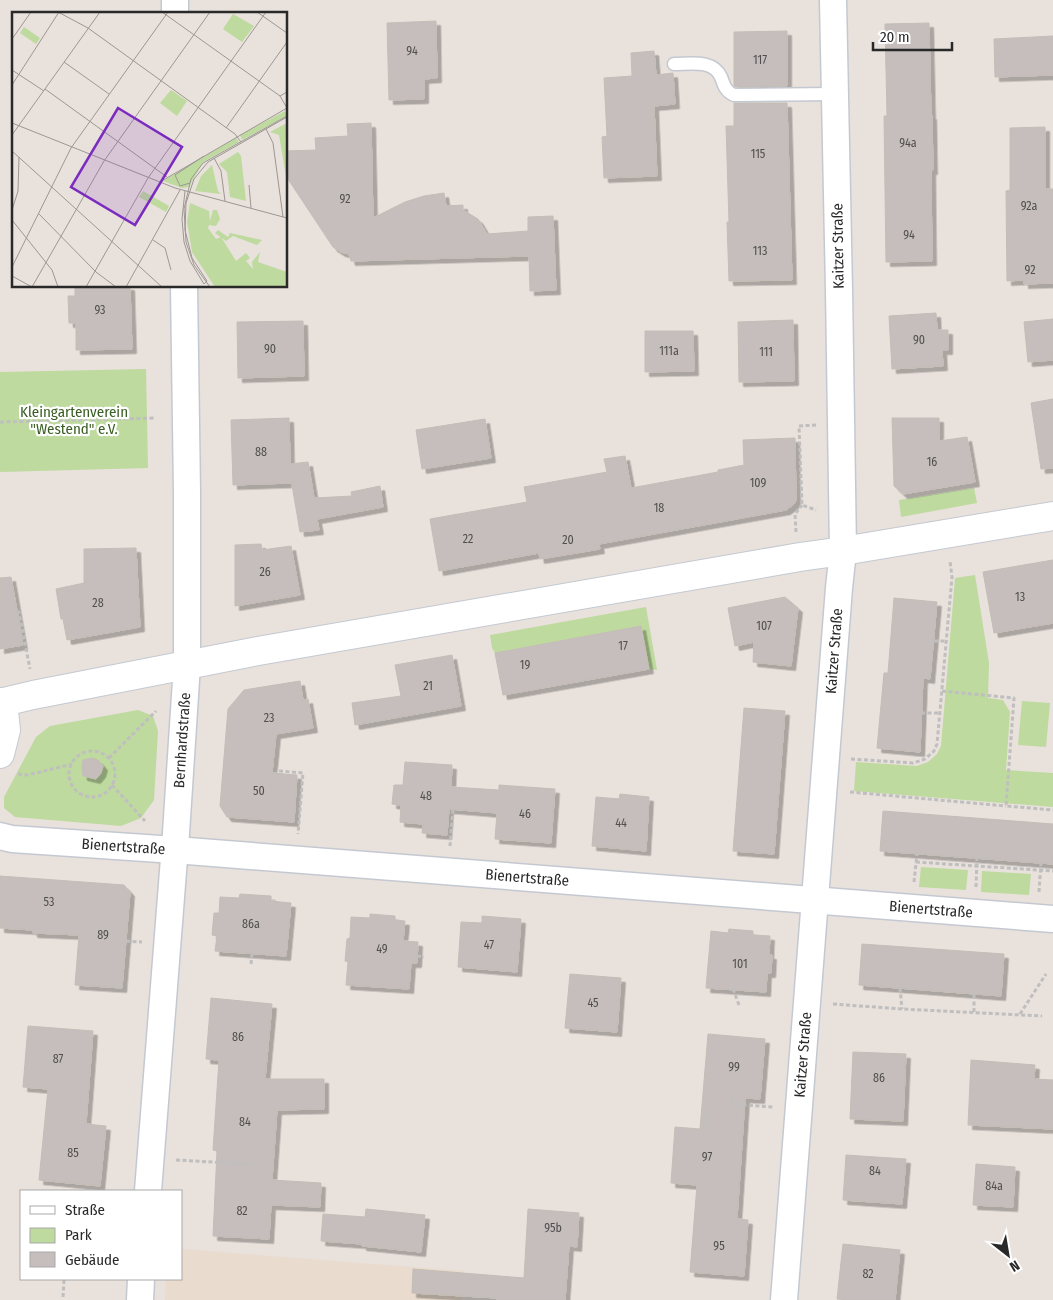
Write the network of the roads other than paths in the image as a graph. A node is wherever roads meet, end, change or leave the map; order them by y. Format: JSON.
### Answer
{"nodes":[{"id":1,"x":832,"y":0,"type":"edge"},
{"id":2,"x":674,"y":64,"type":"dead end"},
{"id":3,"x":835,"y":94,"type":"junction"},
{"id":4,"x":184,"y":288,"type":"edge"},
{"id":5,"x":1053,"y":516,"type":"edge"},
{"id":6,"x":843,"y":551,"type":"junction"},
{"id":7,"x":187,"y":665,"type":"junction"},
{"id":8,"x":2,"y":703,"type":"edge"},
{"id":9,"x":5,"y":763,"type":"edge"},
{"id":10,"x":0,"y":836,"type":"edge"},
{"id":11,"x":175,"y":850,"type":"junction"},
{"id":12,"x":815,"y":900,"type":"junction"},
{"id":13,"x":1053,"y":919,"type":"edge"},
{"id":14,"x":148,"y":1190,"type":"edge"},
{"id":15,"x":141,"y":1280,"type":"edge"},
{"id":16,"x":140,"y":1300,"type":"edge"},
{"id":17,"x":784,"y":1300,"type":"edge"}],
"edges":[{"from":1,"to":3,"type":"street","name":"Kaitzer Straße"},
{"from":2,"to":3,"type":"lane"},
{"from":3,"to":6,"type":"street","name":"Kaitzer Straße"},
{"from":4,"to":7,"type":"street","name":"Bernhardstraße"},
{"from":5,"to":6,"type":"street"},
{"from":6,"to":7,"type":"street"},
{"from":6,"to":12,"type":"street","name":"Kaitzer Straße"},
{"from":7,"to":8,"type":"street"},
{"from":7,"to":11,"type":"street","name":"Bernhardstraße"},
{"from":8,"to":9,"type":"street"},
{"from":10,"to":11,"type":"street","name":"Bienertstraße"},
{"from":11,"to":12,"type":"street","name":"Bienertstraße"},
{"from":11,"to":14,"type":"street","name":"Bernhardstraße"},
{"from":12,"to":13,"type":"street","name":"Bienertstraße"},
{"from":12,"to":17,"type":"street","name":"Kaitzer Straße"},
{"from":15,"to":16,"type":"street"}]}
